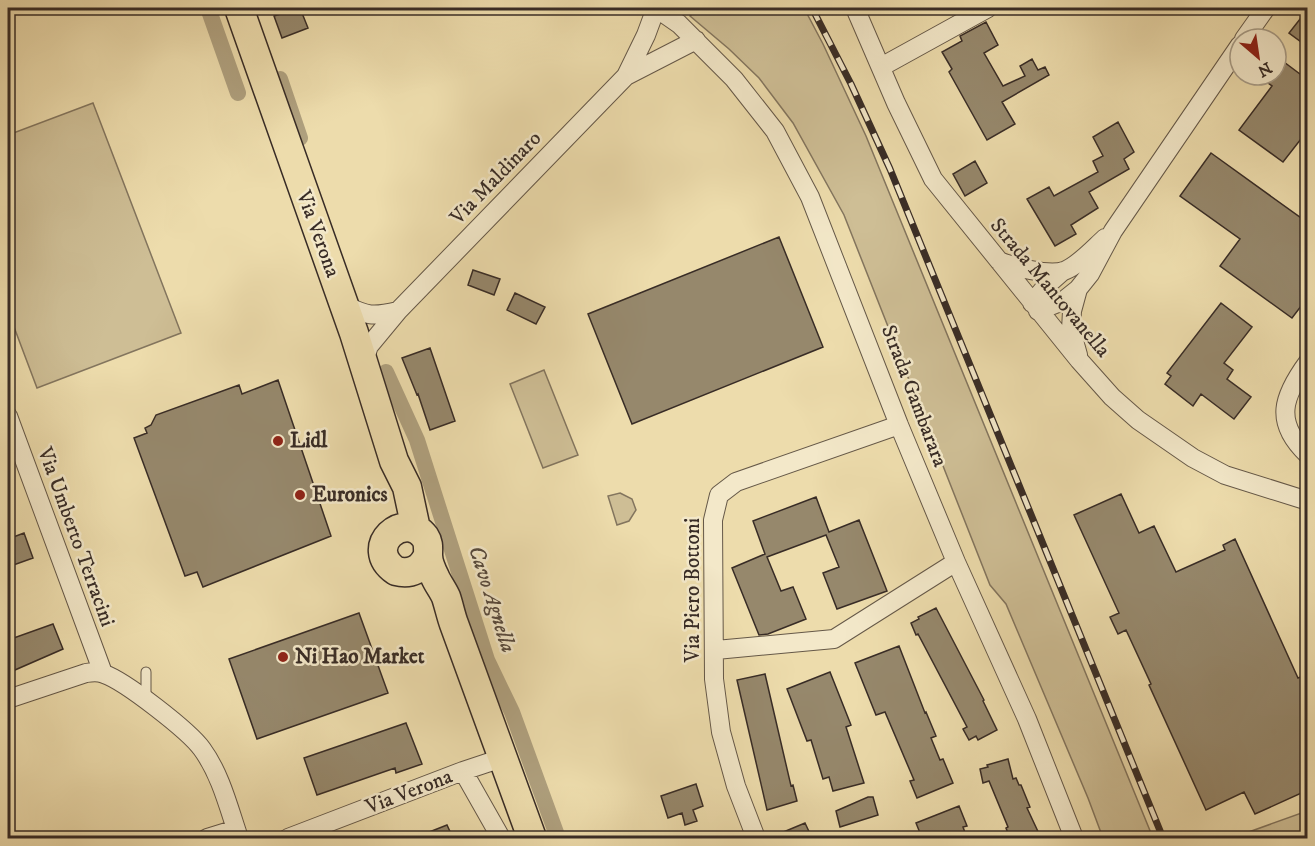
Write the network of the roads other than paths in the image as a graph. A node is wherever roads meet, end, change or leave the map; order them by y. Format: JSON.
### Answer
{"nodes":[{"id":1,"x":239,"y":8,"type":"edge"},
{"id":2,"x":656,"y":8,"type":"edge"},
{"id":3,"x":855,"y":8,"type":"edge"},
{"id":4,"x":988,"y":8,"type":"edge"},
{"id":5,"x":1266,"y":8,"type":"edge"},
{"id":6,"x":1253,"y":27,"type":"edge"},
{"id":7,"x":696,"y":40,"type":"junction"},
{"id":8,"x":1228,"y":63,"type":"edge"},
{"id":9,"x":881,"y":67,"type":"junction"},
{"id":10,"x":626,"y":76,"type":"junction"},
{"id":11,"x":1113,"y":231,"type":"junction"},
{"id":12,"x":996,"y":260,"type":"junction"},
{"id":13,"x":1063,"y":271,"type":"junction"},
{"id":14,"x":1078,"y":289,"type":"junction"},
{"id":15,"x":344,"y":305,"type":"junction"},
{"id":16,"x":1035,"y":307,"type":"junction"},
{"id":17,"x":398,"y":311,"type":"junction"},
{"id":18,"x":1079,"y":360,"type":"junction"},
{"id":19,"x":1308,"y":362,"type":"edge"},
{"id":20,"x":363,"y":363,"type":"junction"},
{"id":21,"x":8,"y":416,"type":"edge"},
{"id":22,"x":899,"y":425,"type":"junction"},
{"id":23,"x":1308,"y":455,"type":"edge"},
{"id":24,"x":1308,"y":501,"type":"edge"},
{"id":25,"x":405,"y":530,"type":"junction"},
{"id":26,"x":428,"y":555,"type":"junction"},
{"id":27,"x":956,"y":562,"type":"junction"},
{"id":28,"x":404,"y":573,"type":"junction"},
{"id":29,"x":454,"y":624,"type":"junction"},
{"id":30,"x":716,"y":650,"type":"junction"},
{"id":31,"x":146,"y":672,"type":"dead end"},
{"id":32,"x":103,"y":673,"type":"junction"},
{"id":33,"x":8,"y":699,"type":"edge"},
{"id":34,"x":147,"y":701,"type":"junction"},
{"id":35,"x":502,"y":758,"type":"junction"},
{"id":36,"x":463,"y":771,"type":"junction"},
{"id":37,"x":237,"y":834,"type":"edge"},
{"id":38,"x":207,"y":838,"type":"edge"},
{"id":39,"x":288,"y":838,"type":"edge"},
{"id":40,"x":501,"y":838,"type":"edge"},
{"id":41,"x":532,"y":838,"type":"edge"},
{"id":42,"x":756,"y":838,"type":"edge"},
{"id":43,"x":1074,"y":838,"type":"edge"}],
"edges":[{"from":1,"to":15,"type":"main road","name":"Via Verona"},
{"from":2,"to":7,"type":"street","name":"Strada Gambarara"},
{"from":2,"to":10,"type":"street","name":"Via Maldinaro"},
{"from":3,"to":9,"type":"street","name":"Strada Mantovanella"},
{"from":4,"to":9,"type":"street"},
{"from":5,"to":6,"type":"street"},
{"from":7,"to":10,"type":"street","name":"Via Maldinaro"},
{"from":7,"to":22,"type":"street","name":"Strada Gambarara"},
{"from":8,"to":11,"type":"street"},
{"from":9,"to":12,"type":"street","name":"Strada Mantovanella"},
{"from":10,"to":17,"type":"street","name":"Via Maldinaro"},
{"from":11,"to":13,"type":"street"},
{"from":11,"to":14,"type":"street"},
{"from":12,"to":13,"type":"street"},
{"from":12,"to":16,"type":"street","name":"Strada Mantovanella"},
{"from":13,"to":16,"type":"street"},
{"from":14,"to":16,"type":"street"},
{"from":14,"to":18,"type":"street"},
{"from":15,"to":17,"type":"street"},
{"from":15,"to":20,"type":"main road","name":"Via Verona"},
{"from":16,"to":18,"type":"street","name":"Strada Mantovanella"},
{"from":17,"to":20,"type":"street","name":"Via Maldinaro"},
{"from":18,"to":24,"type":"street","name":"Strada Mantovanella"},
{"from":19,"to":23,"type":"street"},
{"from":20,"to":25,"type":"main road","name":"Via Verona"},
{"from":21,"to":32,"type":"street","name":"Via Umberto Terracini"},
{"from":22,"to":27,"type":"street","name":"Strada Gambarara"},
{"from":22,"to":30,"type":"street","name":"Via Piero Bottoni"},
{"from":25,"to":26,"type":"main road","name":"Via Verona"},
{"from":25,"to":28,"type":"main road","name":"Via Verona"},
{"from":26,"to":28,"type":"main road"},
{"from":26,"to":29,"type":"main road","name":"Via Verona"},
{"from":27,"to":30,"type":"street"},
{"from":27,"to":43,"type":"street","name":"Strada Gambarara"},
{"from":28,"to":29,"type":"main road","name":"Via Verona"},
{"from":29,"to":35,"type":"main road","name":"Via Verona"},
{"from":30,"to":42,"type":"street","name":"Via Piero Bottoni"},
{"from":31,"to":34,"type":"lane"},
{"from":32,"to":33,"type":"street"},
{"from":32,"to":34,"type":"street"},
{"from":34,"to":37,"type":"street"},
{"from":35,"to":36,"type":"street","name":"Via Verona"},
{"from":35,"to":41,"type":"main road","name":"Via Verona"},
{"from":36,"to":39,"type":"street","name":"Via Verona"},
{"from":36,"to":40,"type":"street","name":"Via Verona"},
{"from":37,"to":38,"type":"street"}]}
